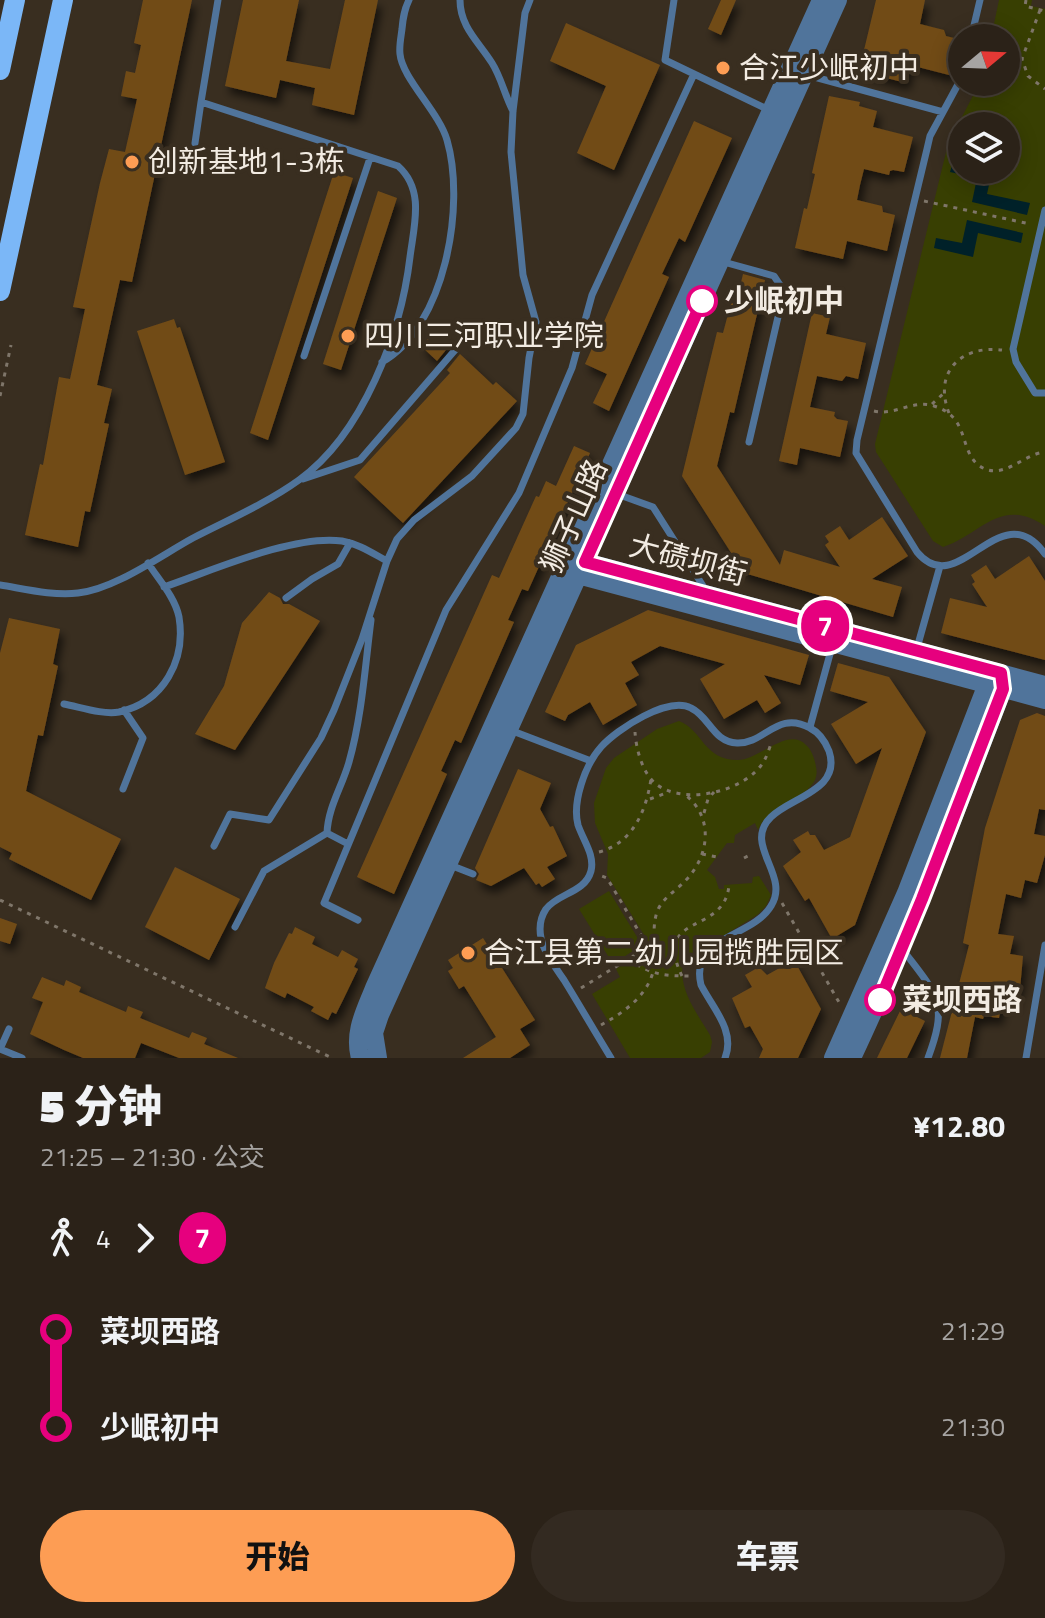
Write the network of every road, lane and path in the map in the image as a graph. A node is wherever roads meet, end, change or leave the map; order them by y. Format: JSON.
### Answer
{"nodes":[{"id":1,"x":15,"y":0,"type":"edge"},
{"id":2,"x":63,"y":0,"type":"edge"},
{"id":3,"x":218,"y":0,"type":"edge"},
{"id":4,"x":409,"y":0,"type":"edge"},
{"id":5,"x":460,"y":0,"type":"edge"},
{"id":6,"x":530,"y":0,"type":"edge"},
{"id":7,"x":674,"y":0,"type":"edge"},
{"id":8,"x":821,"y":0,"type":"edge"},
{"id":9,"x":838,"y":0,"type":"edge"},
{"id":10,"x":980,"y":0,"type":"edge"},
{"id":11,"x":1026,"y":0,"type":"edge"},
{"id":12,"x":1042,"y":11,"type":"edge"},
{"id":13,"x":974,"y":24,"type":"edge"},
{"id":14,"x":1022,"y":59,"type":"joint"},
{"id":15,"x":0,"y":70,"type":"edge"},
{"id":16,"x":694,"y":74,"type":"junction"},
{"id":17,"x":804,"y":74,"type":"junction"},
{"id":18,"x":1045,"y":89,"type":"edge"},
{"id":19,"x":952,"y":96,"type":"edge"},
{"id":20,"x":201,"y":102,"type":"junction"},
{"id":21,"x":513,"y":111,"type":"junction"},
{"id":22,"x":943,"y":112,"type":"junction"},
{"id":23,"x":778,"y":114,"type":"junction"},
{"id":24,"x":195,"y":143,"type":"dead end"},
{"id":25,"x":370,"y":158,"type":"junction"},
{"id":26,"x":915,"y":199,"type":"junction"},
{"id":27,"x":1045,"y":210,"type":"edge"},
{"id":28,"x":1041,"y":226,"type":"junction"},
{"id":29,"x":712,"y":259,"type":"junction"},
{"id":30,"x":0,"y":291,"type":"edge"},
{"id":31,"x":11,"y":345,"type":"dead end"},
{"id":32,"x":456,"y":349,"type":"dead end"},
{"id":33,"x":1013,"y":352,"type":"junction"},
{"id":34,"x":304,"y":356,"type":"dead end"},
{"id":35,"x":382,"y":362,"type":"junction"},
{"id":36,"x":2,"y":376,"type":"edge"},
{"id":37,"x":944,"y":393,"type":"junction"},
{"id":38,"x":1045,"y":393,"type":"edge"},
{"id":39,"x":0,"y":396,"type":"edge"},
{"id":40,"x":931,"y":405,"type":"junction"},
{"id":41,"x":864,"y":410,"type":"junction"},
{"id":42,"x":950,"y":416,"type":"junction"},
{"id":43,"x":749,"y":442,"type":"dead end"},
{"id":44,"x":1045,"y":452,"type":"edge"},
{"id":45,"x":301,"y":479,"type":"junction"},
{"id":46,"x":615,"y":493,"type":"junction"},
{"id":47,"x":350,"y":543,"type":"junction"},
{"id":48,"x":1045,"y":554,"type":"edge"},
{"id":49,"x":387,"y":561,"type":"junction"},
{"id":50,"x":148,"y":563,"type":"junction"},
{"id":51,"x":940,"y":566,"type":"junction"},
{"id":52,"x":577,"y":567,"type":"junction"},
{"id":53,"x":0,"y":585,"type":"edge"},
{"id":54,"x":164,"y":587,"type":"junction"},
{"id":55,"x":709,"y":595,"type":"junction"},
{"id":56,"x":286,"y":598,"type":"dead end"},
{"id":57,"x":374,"y":602,"type":"junction"},
{"id":58,"x":834,"y":636,"type":"junction"},
{"id":59,"x":916,"y":650,"type":"junction"},
{"id":60,"x":997,"y":682,"type":"junction"},
{"id":61,"x":1045,"y":685,"type":"edge"},
{"id":62,"x":1045,"y":700,"type":"edge"},
{"id":63,"x":64,"y":704,"type":"dead end"},
{"id":64,"x":124,"y":710,"type":"junction"},
{"id":65,"x":634,"y":723,"type":"junction"},
{"id":66,"x":777,"y":725,"type":"junction"},
{"id":67,"x":501,"y":727,"type":"junction"},
{"id":68,"x":810,"y":727,"type":"junction"},
{"id":69,"x":591,"y":761,"type":"junction"},
{"id":70,"x":651,"y":779,"type":"junction"},
{"id":71,"x":123,"y":789,"type":"dead end"},
{"id":72,"x":718,"y":790,"type":"junction"},
{"id":73,"x":672,"y":791,"type":"junction"},
{"id":74,"x":684,"y":794,"type":"junction"},
{"id":75,"x":647,"y":800,"type":"junction"},
{"id":76,"x":703,"y":817,"type":"junction"},
{"id":77,"x":327,"y":833,"type":"junction"},
{"id":78,"x":348,"y":844,"type":"junction"},
{"id":79,"x":214,"y":846,"type":"dead end"},
{"id":80,"x":590,"y":854,"type":"junction"},
{"id":81,"x":702,"y":854,"type":"junction"},
{"id":82,"x":717,"y":857,"type":"dead end"},
{"id":83,"x":448,"y":864,"type":"junction"},
{"id":84,"x":591,"y":871,"type":"junction"},
{"id":85,"x":473,"y":874,"type":"dead end"},
{"id":86,"x":729,"y":885,"type":"dead end"},
{"id":87,"x":776,"y":892,"type":"junction"},
{"id":88,"x":0,"y":900,"type":"edge"},
{"id":89,"x":358,"y":920,"type":"dead end"},
{"id":90,"x":235,"y":927,"type":"dead end"},
{"id":91,"x":1045,"y":945,"type":"edge"},
{"id":92,"x":902,"y":949,"type":"junction"},
{"id":93,"x":629,"y":958,"type":"junction"},
{"id":94,"x":653,"y":973,"type":"junction"},
{"id":95,"x":682,"y":976,"type":"junction"},
{"id":96,"x":699,"y":976,"type":"junction"},
{"id":97,"x":572,"y":993,"type":"junction"},
{"id":98,"x":850,"y":1021,"type":"junction"},
{"id":99,"x":9,"y":1029,"type":"dead end"},
{"id":100,"x":593,"y":1029,"type":"junction"},
{"id":101,"x":0,"y":1049,"type":"edge"},
{"id":102,"x":330,"y":1057,"type":"edge"},
{"id":103,"x":22,"y":1058,"type":"edge"},
{"id":104,"x":360,"y":1058,"type":"edge"},
{"id":105,"x":378,"y":1058,"type":"edge"},
{"id":106,"x":611,"y":1058,"type":"edge"},
{"id":107,"x":725,"y":1058,"type":"edge"},
{"id":108,"x":833,"y":1058,"type":"edge"},
{"id":109,"x":852,"y":1058,"type":"edge"},
{"id":110,"x":928,"y":1058,"type":"edge"},
{"id":111,"x":1026,"y":1058,"type":"edge"}],
"edges":[{"from":1,"to":15,"type":"main road"},
{"from":2,"to":30,"type":"main road"},
{"from":3,"to":20,"type":"lane"},
{"from":4,"to":35,"type":"lane"},
{"from":5,"to":21,"type":"lane"},
{"from":6,"to":21,"type":"lane"},
{"from":7,"to":16,"type":"lane"},
{"from":8,"to":23,"type":"street","name":"狮子山路"},
{"from":9,"to":17,"type":"street","name":"狮子山路"},
{"from":10,"to":13,"type":"lane"},
{"from":11,"to":12,"type":"path"},
{"from":12,"to":14,"type":"path"},
{"from":14,"to":18,"type":"path"},
{"from":16,"to":23,"type":"lane"},
{"from":16,"to":78,"type":"lane"},
{"from":17,"to":22,"type":"lane"},
{"from":17,"to":23,"type":"street","name":"狮子山路"},
{"from":19,"to":22,"type":"lane"},
{"from":20,"to":24,"type":"lane"},
{"from":20,"to":25,"type":"lane"},
{"from":21,"to":49,"type":"lane"},
{"from":22,"to":26,"type":"lane"},
{"from":23,"to":29,"type":"street","name":"狮子山路"},
{"from":25,"to":34,"type":"lane"},
{"from":25,"to":35,"type":"lane"},
{"from":26,"to":28,"type":"path"},
{"from":26,"to":41,"type":"lane"},
{"from":27,"to":28,"type":"lane"},
{"from":28,"to":33,"type":"lane"},
{"from":29,"to":43,"type":"lane"},
{"from":29,"to":46,"type":"street","name":"狮子山路"},
{"from":29,"to":52,"type":"street","name":"狮子山路"},
{"from":31,"to":36,"type":"path"},
{"from":32,"to":45,"type":"lane"},
{"from":33,"to":37,"type":"path"},
{"from":33,"to":38,"type":"lane"},
{"from":35,"to":45,"type":"lane"},
{"from":36,"to":39,"type":"path"},
{"from":37,"to":40,"type":"path"},
{"from":37,"to":42,"type":"path"},
{"from":40,"to":41,"type":"path"},
{"from":40,"to":42,"type":"path"},
{"from":41,"to":51,"type":"lane"},
{"from":42,"to":44,"type":"path"},
{"from":45,"to":50,"type":"lane"},
{"from":46,"to":52,"type":"street","name":"狮子山路"},
{"from":46,"to":55,"type":"lane"},
{"from":47,"to":49,"type":"lane"},
{"from":47,"to":54,"type":"lane"},
{"from":47,"to":56,"type":"lane"},
{"from":48,"to":51,"type":"lane"},
{"from":49,"to":57,"type":"lane"},
{"from":50,"to":53,"type":"lane"},
{"from":50,"to":54,"type":"lane"},
{"from":51,"to":59,"type":"lane"},
{"from":52,"to":55,"type":"street","name":"大碛坝街"},
{"from":52,"to":58,"type":"street","name":"大碛坝街"},
{"from":52,"to":67,"type":"street","name":"狮子山路"},
{"from":54,"to":64,"type":"lane"},
{"from":55,"to":58,"type":"street","name":"大碛坝街"},
{"from":57,"to":77,"type":"lane"},
{"from":57,"to":79,"type":"lane"},
{"from":58,"to":59,"type":"street","name":"大碛坝街"},
{"from":58,"to":60,"type":"street","name":"大碛坝街"},
{"from":58,"to":68,"type":"lane"},
{"from":59,"to":60,"type":"street","name":"大碛坝街"},
{"from":60,"to":61,"type":"street","name":"大碛坝街"},
{"from":60,"to":62,"type":"street","name":"大碛坝街"},
{"from":60,"to":92,"type":"street"},
{"from":60,"to":98,"type":"street"},
{"from":63,"to":64,"type":"lane"},
{"from":64,"to":71,"type":"lane"},
{"from":65,"to":66,"type":"lane"},
{"from":65,"to":69,"type":"lane"},
{"from":65,"to":70,"type":"path"},
{"from":66,"to":68,"type":"lane"},
{"from":66,"to":72,"type":"path"},
{"from":67,"to":69,"type":"lane"},
{"from":67,"to":83,"type":"street","name":"狮子山路"},
{"from":67,"to":104,"type":"street","name":"狮子山路"},
{"from":68,"to":87,"type":"lane"},
{"from":69,"to":80,"type":"lane"},
{"from":70,"to":73,"type":"path"},
{"from":70,"to":75,"type":"path"},
{"from":72,"to":74,"type":"path"},
{"from":72,"to":76,"type":"path"},
{"from":73,"to":74,"type":"path"},
{"from":73,"to":75,"type":"path"},
{"from":74,"to":76,"type":"path"},
{"from":75,"to":80,"type":"path"},
{"from":76,"to":81,"type":"path"},
{"from":77,"to":78,"type":"lane"},
{"from":77,"to":90,"type":"lane"},
{"from":78,"to":89,"type":"lane"},
{"from":80,"to":84,"type":"lane"},
{"from":81,"to":82,"type":"path"},
{"from":81,"to":94,"type":"path"},
{"from":83,"to":85,"type":"lane"},
{"from":83,"to":105,"type":"street","name":"狮子山路"},
{"from":84,"to":93,"type":"path"},
{"from":84,"to":97,"type":"lane"},
{"from":86,"to":95,"type":"path"},
{"from":87,"to":96,"type":"lane"},
{"from":87,"to":98,"type":"path"},
{"from":88,"to":102,"type":"path"},
{"from":91,"to":111,"type":"lane"},
{"from":92,"to":109,"type":"street"},
{"from":92,"to":110,"type":"lane"},
{"from":93,"to":94,"type":"path"},
{"from":93,"to":97,"type":"path"},
{"from":94,"to":95,"type":"path"},
{"from":94,"to":100,"type":"path"},
{"from":95,"to":96,"type":"path"},
{"from":96,"to":107,"type":"lane"},
{"from":97,"to":100,"type":"lane"},
{"from":98,"to":108,"type":"street"},
{"from":99,"to":101,"type":"lane"},
{"from":100,"to":106,"type":"lane"},
{"from":101,"to":103,"type":"lane"}]}
